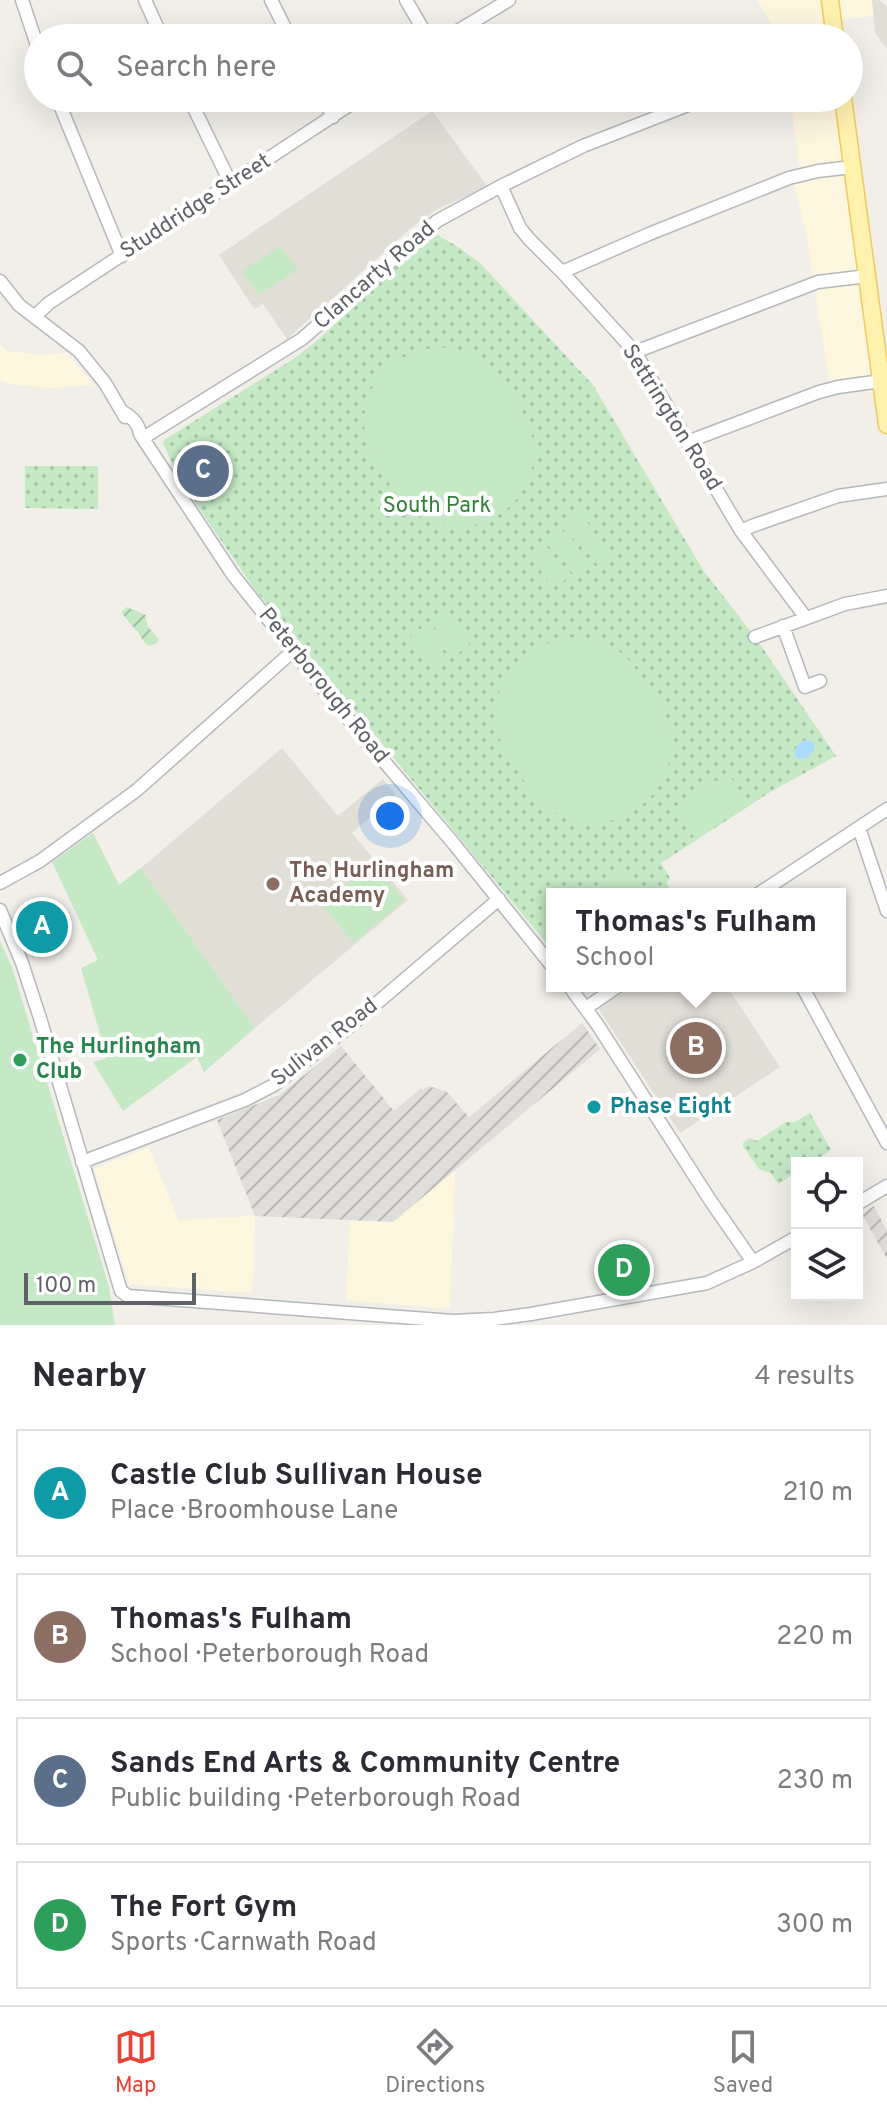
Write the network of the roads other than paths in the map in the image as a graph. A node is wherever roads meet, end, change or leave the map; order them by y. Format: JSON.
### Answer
{"nodes":[{"id":1,"x":22,"y":0,"type":"edge"},
{"id":2,"x":145,"y":0,"type":"edge"},
{"id":3,"x":271,"y":0,"type":"edge"},
{"id":4,"x":406,"y":0,"type":"edge"},
{"id":5,"x":509,"y":0,"type":"edge"},
{"id":6,"x":830,"y":0,"type":"edge"},
{"id":7,"x":30,"y":24,"type":"edge"},
{"id":8,"x":156,"y":24,"type":"edge"},
{"id":9,"x":283,"y":24,"type":"edge"},
{"id":10,"x":420,"y":24,"type":"edge"},
{"id":11,"x":469,"y":24,"type":"edge"},
{"id":12,"x":833,"y":24,"type":"edge"},
{"id":13,"x":63,"y":112,"type":"edge"},
{"id":14,"x":196,"y":112,"type":"edge"},
{"id":15,"x":330,"y":112,"type":"edge"},
{"id":16,"x":340,"y":112,"type":"edge"},
{"id":17,"x":670,"y":112,"type":"edge"},
{"id":18,"x":845,"y":112,"type":"edge"},
{"id":19,"x":333,"y":117,"type":"junction"},
{"id":20,"x":852,"y":167,"type":"junction"},
{"id":21,"x":231,"y":184,"type":"junction"},
{"id":22,"x":501,"y":186,"type":"junction"},
{"id":23,"x":122,"y":256,"type":"junction"},
{"id":24,"x":562,"y":272,"type":"junction"},
{"id":25,"x":867,"y":276,"type":"junction"},
{"id":26,"x":0,"y":281,"type":"edge"},
{"id":27,"x":34,"y":317,"type":"junction"},
{"id":28,"x":635,"y":352,"type":"junction"},
{"id":29,"x":884,"y":388,"type":"edge"},
{"id":30,"x":887,"y":425,"type":"edge"},
{"id":31,"x":142,"y":436,"type":"junction"},
{"id":32,"x":687,"y":442,"type":"junction"},
{"id":33,"x":887,"y":489,"type":"edge"},
{"id":34,"x":741,"y":531,"type":"junction"},
{"id":35,"x":887,"y":596,"type":"edge"},
{"id":36,"x":806,"y":618,"type":"junction"},
{"id":37,"x":783,"y":626,"type":"junction"},
{"id":38,"x":755,"y":637,"type":"dead end"},
{"id":39,"x":293,"y":651,"type":"junction"},
{"id":40,"x":820,"y":681,"type":"dead end"},
{"id":41,"x":887,"y":809,"type":"edge"},
{"id":42,"x":859,"y":828,"type":"junction"},
{"id":43,"x":0,"y":883,"type":"edge"},
{"id":44,"x":767,"y":888,"type":"edge"},
{"id":45,"x":499,"y":899,"type":"junction"},
{"id":46,"x":0,"y":910,"type":"edge"},
{"id":47,"x":887,"y":911,"type":"edge"},
{"id":48,"x":546,"y":958,"type":"edge"},
{"id":49,"x":574,"y":992,"type":"edge"},
{"id":50,"x":609,"y":992,"type":"edge"},
{"id":51,"x":805,"y":992,"type":"edge"},
{"id":52,"x":586,"y":1008,"type":"junction"},
{"id":53,"x":887,"y":1143,"type":"edge"},
{"id":54,"x":82,"y":1162,"type":"junction"},
{"id":55,"x":887,"y":1186,"type":"edge"},
{"id":56,"x":863,"y":1200,"type":"edge"},
{"id":57,"x":791,"y":1240,"type":"edge"},
{"id":58,"x":753,"y":1262,"type":"junction"}],
"edges":[{"from":1,"to":7,"type":"street"},
{"from":2,"to":8,"type":"street"},
{"from":3,"to":9,"type":"street"},
{"from":4,"to":10,"type":"street"},
{"from":5,"to":11,"type":"street"},
{"from":6,"to":12,"type":"main road"},
{"from":13,"to":23,"type":"street"},
{"from":14,"to":21,"type":"street"},
{"from":15,"to":19,"type":"street"},
{"from":16,"to":19,"type":"street","name":"Studdridge Street"},
{"from":17,"to":22,"type":"street","name":"Clancarty Road"},
{"from":18,"to":20,"type":"main road"},
{"from":19,"to":21,"type":"street","name":"Studdridge Street"},
{"from":20,"to":24,"type":"street"},
{"from":20,"to":25,"type":"main road"},
{"from":21,"to":23,"type":"street","name":"Studdridge Street"},
{"from":22,"to":24,"type":"street","name":"Settrington Road"},
{"from":22,"to":31,"type":"street","name":"Clancarty Road"},
{"from":23,"to":27,"type":"street","name":"Studdridge Street"},
{"from":24,"to":28,"type":"street","name":"Settrington Road"},
{"from":25,"to":28,"type":"street"},
{"from":25,"to":29,"type":"main road"},
{"from":26,"to":27,"type":"street","name":"Peterborough Road"},
{"from":27,"to":31,"type":"street","name":"Peterborough Road"},
{"from":28,"to":32,"type":"street","name":"Settrington Road"},
{"from":29,"to":30,"type":"main road"},
{"from":29,"to":32,"type":"street"},
{"from":31,"to":39,"type":"street","name":"Peterborough Road"},
{"from":32,"to":34,"type":"street","name":"Settrington Road"},
{"from":33,"to":34,"type":"street"},
{"from":34,"to":36,"type":"street","name":"Settrington Road"},
{"from":35,"to":36,"type":"street"},
{"from":36,"to":37,"type":"street"},
{"from":37,"to":38,"type":"street"},
{"from":37,"to":40,"type":"street"},
{"from":39,"to":43,"type":"street"},
{"from":39,"to":45,"type":"street","name":"Peterborough Road"},
{"from":41,"to":42,"type":"street"},
{"from":42,"to":44,"type":"street"},
{"from":42,"to":47,"type":"street"},
{"from":45,"to":48,"type":"street","name":"Peterborough Road"},
{"from":45,"to":54,"type":"street","name":"Sulivan Road"},
{"from":46,"to":54,"type":"street"},
{"from":49,"to":52,"type":"street"},
{"from":50,"to":52,"type":"street"},
{"from":51,"to":53,"type":"street"},
{"from":52,"to":58,"type":"street"},
{"from":54,"to":58,"type":"street"},
{"from":55,"to":56,"type":"street"},
{"from":57,"to":58,"type":"street"}]}
